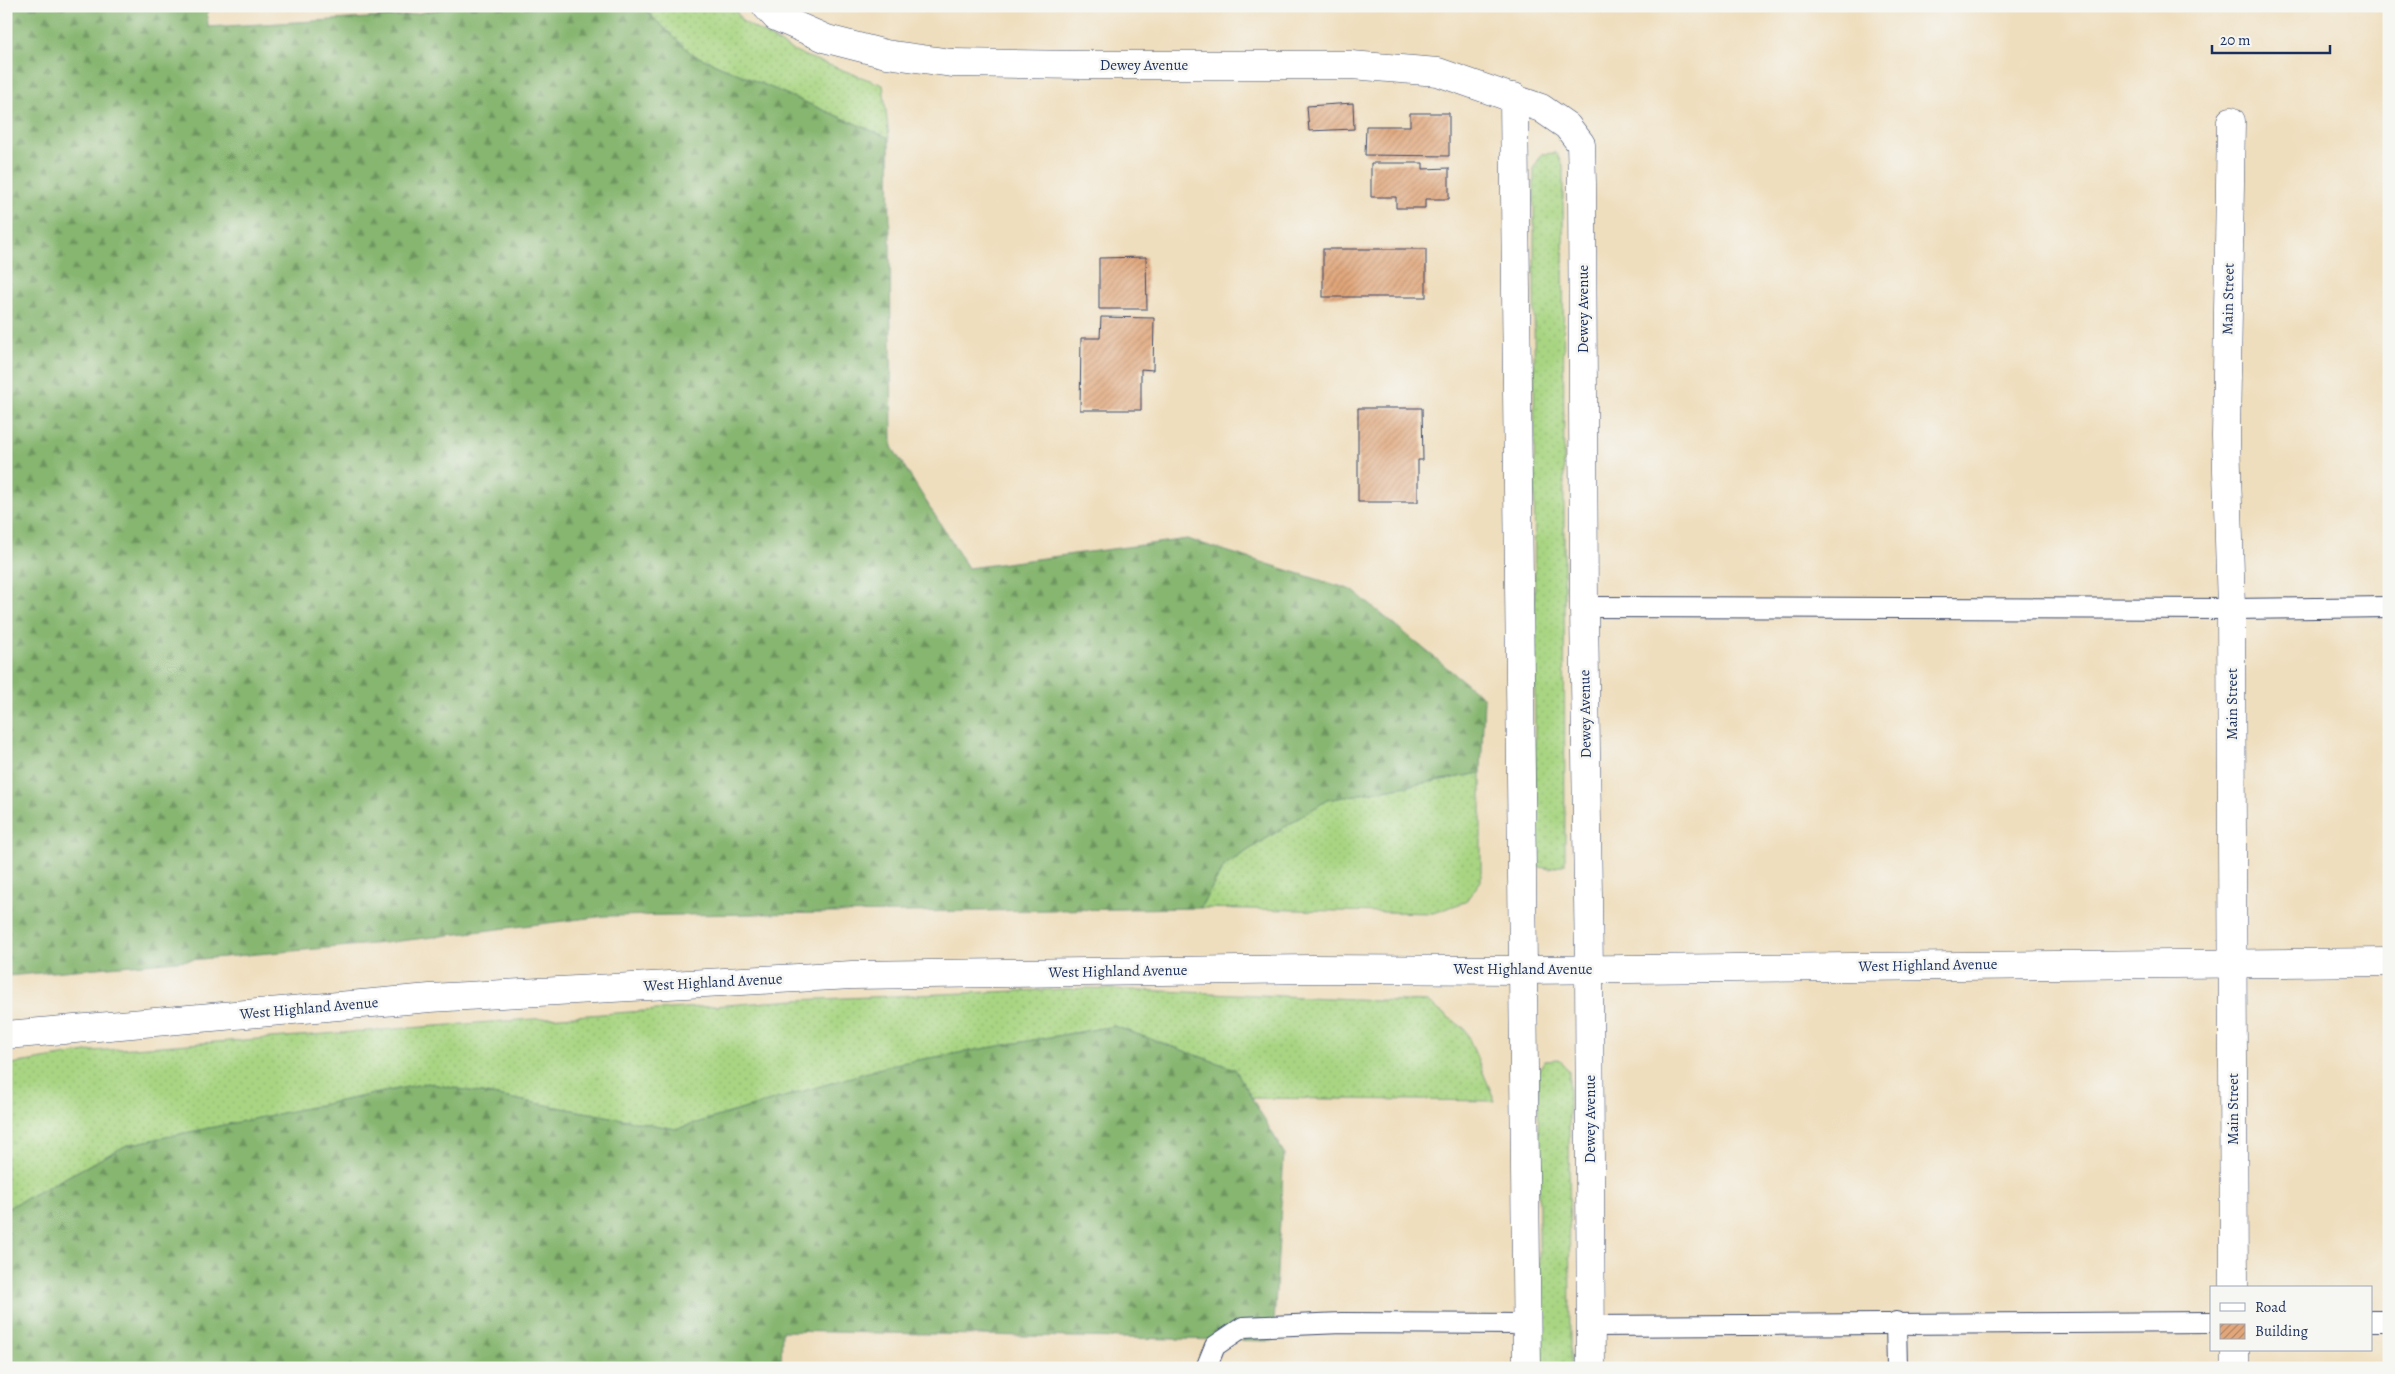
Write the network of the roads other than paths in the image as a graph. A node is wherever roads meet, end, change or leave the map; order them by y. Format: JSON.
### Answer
{"nodes":[{"id":1,"x":771,"y":12,"type":"edge"},
{"id":2,"x":1514,"y":97,"type":"junction"},
{"id":3,"x":2232,"y":121,"type":"dead end"},
{"id":4,"x":1584,"y":607,"type":"junction"},
{"id":5,"x":2389,"y":607,"type":"edge"},
{"id":6,"x":2232,"y":609,"type":"junction"},
{"id":7,"x":2232,"y":962,"type":"junction"},
{"id":8,"x":2389,"y":962,"type":"edge"},
{"id":9,"x":1589,"y":969,"type":"junction"},
{"id":10,"x":1523,"y":970,"type":"junction"},
{"id":11,"x":6,"y":1035,"type":"edge"},
{"id":12,"x":2234,"y":1286,"type":"edge"},
{"id":13,"x":2372,"y":1321,"type":"edge"},
{"id":14,"x":2389,"y":1321,"type":"edge"},
{"id":15,"x":1896,"y":1322,"type":"junction"},
{"id":16,"x":2210,"y":1322,"type":"edge"},
{"id":17,"x":1526,"y":1324,"type":"junction"},
{"id":18,"x":1590,"y":1326,"type":"junction"},
{"id":19,"x":2235,"y":1352,"type":"edge"},
{"id":20,"x":1206,"y":1368,"type":"edge"},
{"id":21,"x":1527,"y":1368,"type":"edge"},
{"id":22,"x":1591,"y":1368,"type":"edge"},
{"id":23,"x":1897,"y":1368,"type":"edge"},
{"id":24,"x":2235,"y":1368,"type":"edge"}],
"edges":[{"from":1,"to":2,"type":"street","name":"Dewey Avenue"},
{"from":2,"to":4,"type":"street","name":"Dewey Avenue"},
{"from":2,"to":10,"type":"street"},
{"from":3,"to":6,"type":"street","name":"Main Street"},
{"from":4,"to":6,"type":"lane"},
{"from":4,"to":9,"type":"street","name":"Dewey Avenue"},
{"from":5,"to":6,"type":"lane"},
{"from":6,"to":7,"type":"street","name":"Main Street"},
{"from":7,"to":8,"type":"street","name":"West Highland Avenue"},
{"from":7,"to":9,"type":"street","name":"West Highland Avenue"},
{"from":7,"to":12,"type":"street","name":"Main Street"},
{"from":9,"to":10,"type":"street","name":"West Highland Avenue"},
{"from":9,"to":18,"type":"street","name":"Dewey Avenue"},
{"from":10,"to":11,"type":"street","name":"West Highland Avenue"},
{"from":10,"to":17,"type":"street"},
{"from":13,"to":14,"type":"lane"},
{"from":15,"to":16,"type":"lane"},
{"from":15,"to":18,"type":"lane"},
{"from":15,"to":23,"type":"lane"},
{"from":17,"to":20,"type":"lane"},
{"from":17,"to":21,"type":"street"},
{"from":18,"to":22,"type":"street","name":"Dewey Avenue"},
{"from":19,"to":24,"type":"street"}]}
